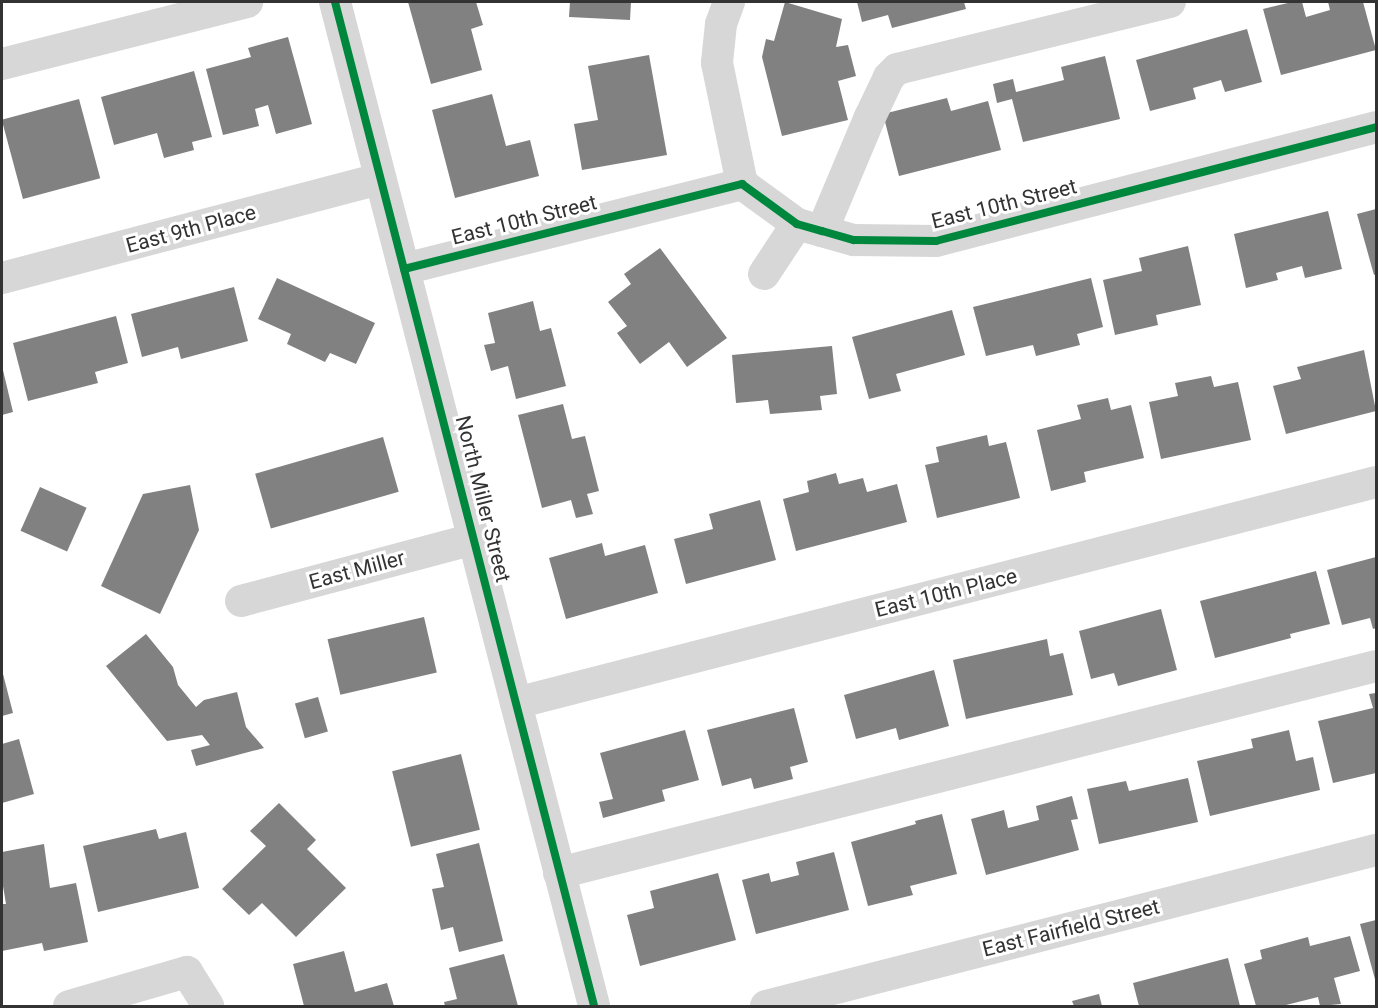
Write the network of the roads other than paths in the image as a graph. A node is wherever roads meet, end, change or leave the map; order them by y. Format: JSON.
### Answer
{"nodes":[{"id":1,"x":247,"y":2,"type":"edge"},
{"id":2,"x":335,"y":2,"type":"edge"},
{"id":3,"x":729,"y":2,"type":"edge"},
{"id":4,"x":1170,"y":2,"type":"edge"},
{"id":5,"x":2,"y":64,"type":"edge"},
{"id":6,"x":1377,"y":127,"type":"edge"},
{"id":7,"x":380,"y":179,"type":"junction"},
{"id":8,"x":742,"y":184,"type":"junction"},
{"id":9,"x":809,"y":228,"type":"junction"},
{"id":10,"x":404,"y":269,"type":"junction"},
{"id":11,"x":764,"y":274,"type":"dead end"},
{"id":12,"x":2,"y":278,"type":"edge"},
{"id":13,"x":1377,"y":482,"type":"edge"},
{"id":14,"x":474,"y":539,"type":"junction"},
{"id":15,"x":241,"y":601,"type":"dead end"},
{"id":16,"x":1377,"y":666,"type":"edge"},
{"id":17,"x":516,"y":703,"type":"junction"},
{"id":18,"x":1377,"y":850,"type":"edge"},
{"id":19,"x":559,"y":873,"type":"junction"},
{"id":20,"x":69,"y":1006,"type":"edge"},
{"id":21,"x":208,"y":1006,"type":"edge"},
{"id":22,"x":594,"y":1006,"type":"edge"},
{"id":23,"x":766,"y":1006,"type":"edge"}],
"edges":[{"from":1,"to":5,"type":"street"},
{"from":2,"to":7,"type":"street","name":"North Miller Street"},
{"from":3,"to":8,"type":"street"},
{"from":4,"to":9,"type":"street"},
{"from":6,"to":9,"type":"street","name":"East 10th Street"},
{"from":7,"to":10,"type":"street","name":"North Miller Street"},
{"from":7,"to":12,"type":"street","name":"East 9th Place"},
{"from":8,"to":9,"type":"street","name":"East 10th Street"},
{"from":8,"to":10,"type":"street","name":"East 10th Street"},
{"from":9,"to":11,"type":"street"},
{"from":10,"to":14,"type":"street","name":"North Miller Street"},
{"from":13,"to":17,"type":"street","name":"East 10th Place"},
{"from":14,"to":15,"type":"street","name":"East Miller"},
{"from":14,"to":17,"type":"street","name":"North Miller Street"},
{"from":16,"to":19,"type":"street"},
{"from":17,"to":19,"type":"street","name":"North Miller Street"},
{"from":18,"to":23,"type":"street","name":"East Fairfield Street"},
{"from":19,"to":22,"type":"street","name":"North Miller Street"},
{"from":20,"to":21,"type":"street"}]}
